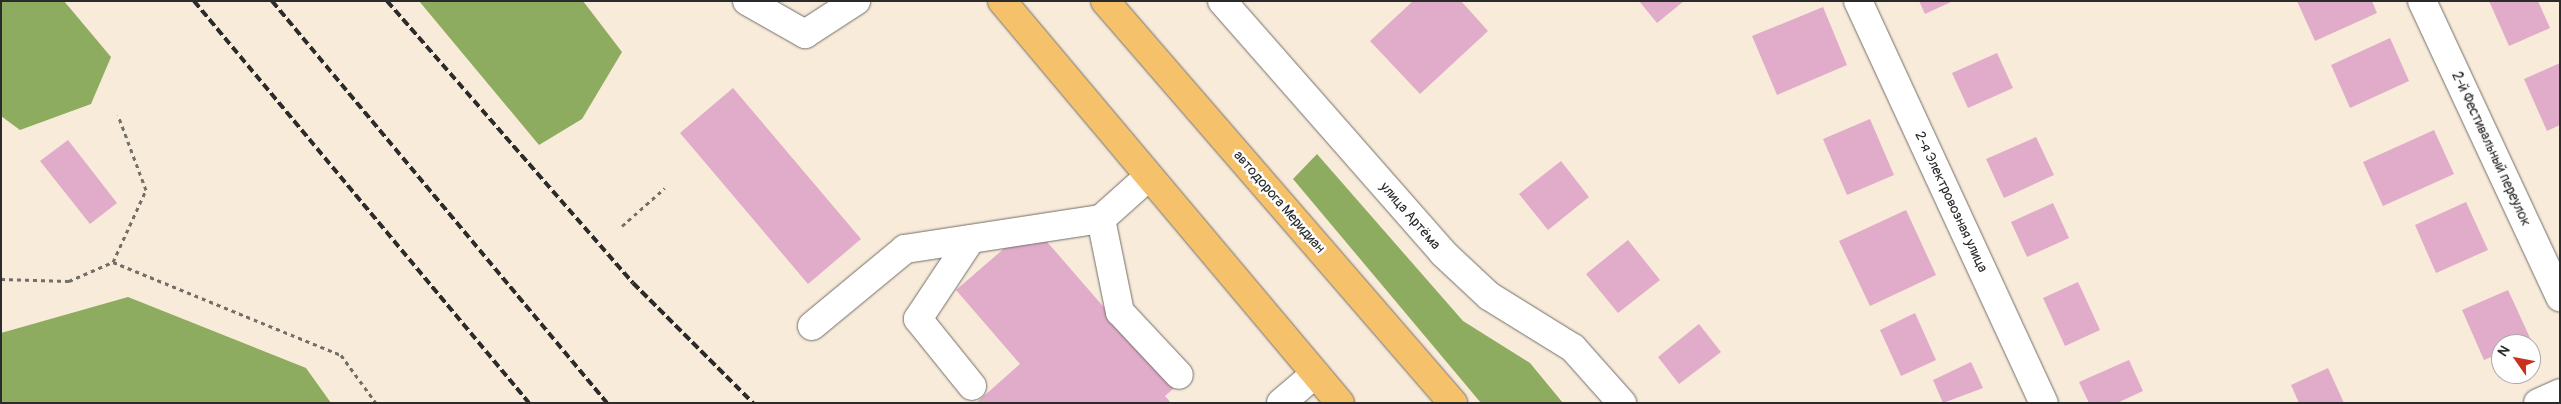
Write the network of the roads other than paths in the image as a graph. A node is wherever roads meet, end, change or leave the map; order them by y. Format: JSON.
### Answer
{"nodes":[{"id":1,"x":747,"y":1,"type":"edge"},
{"id":2,"x":856,"y":1,"type":"edge"},
{"id":3,"x":1002,"y":1,"type":"edge"},
{"id":4,"x":1105,"y":1,"type":"edge"},
{"id":5,"x":1222,"y":1,"type":"edge"},
{"id":6,"x":1858,"y":1,"type":"edge"},
{"id":7,"x":2422,"y":1,"type":"edge"},
{"id":8,"x":1148,"y":177,"type":"junction"},
{"id":9,"x":1100,"y":219,"type":"junction"},
{"id":10,"x":970,"y":239,"type":"junction"},
{"id":11,"x":2560,"y":297,"type":"edge"},
{"id":12,"x":812,"y":326,"type":"dead end"},
{"id":13,"x":1315,"y":374,"type":"junction"},
{"id":14,"x":1179,"y":375,"type":"dead end"},
{"id":15,"x":972,"y":386,"type":"dead end"},
{"id":16,"x":2560,"y":393,"type":"edge"},
{"id":17,"x":1281,"y":403,"type":"edge"},
{"id":18,"x":1340,"y":403,"type":"edge"},
{"id":19,"x":1453,"y":403,"type":"edge"},
{"id":20,"x":1622,"y":403,"type":"edge"},
{"id":21,"x":2044,"y":403,"type":"edge"},
{"id":22,"x":2538,"y":403,"type":"edge"}],
"edges":[{"from":1,"to":2,"type":"street"},
{"from":3,"to":8,"type":"main road"},
{"from":4,"to":19,"type":"main road","name":"автодорога Меридиан"},
{"from":5,"to":20,"type":"street","name":"улица Артёма"},
{"from":6,"to":21,"type":"street","name":"2-я Электровозная улица"},
{"from":7,"to":11,"type":"street","name":"2-й Фестивальный переулок"},
{"from":8,"to":9,"type":"street"},
{"from":8,"to":13,"type":"main road"},
{"from":9,"to":10,"type":"street"},
{"from":9,"to":14,"type":"street"},
{"from":10,"to":12,"type":"street"},
{"from":10,"to":15,"type":"street"},
{"from":13,"to":17,"type":"street"},
{"from":13,"to":18,"type":"main road"},
{"from":16,"to":22,"type":"street"}]}
